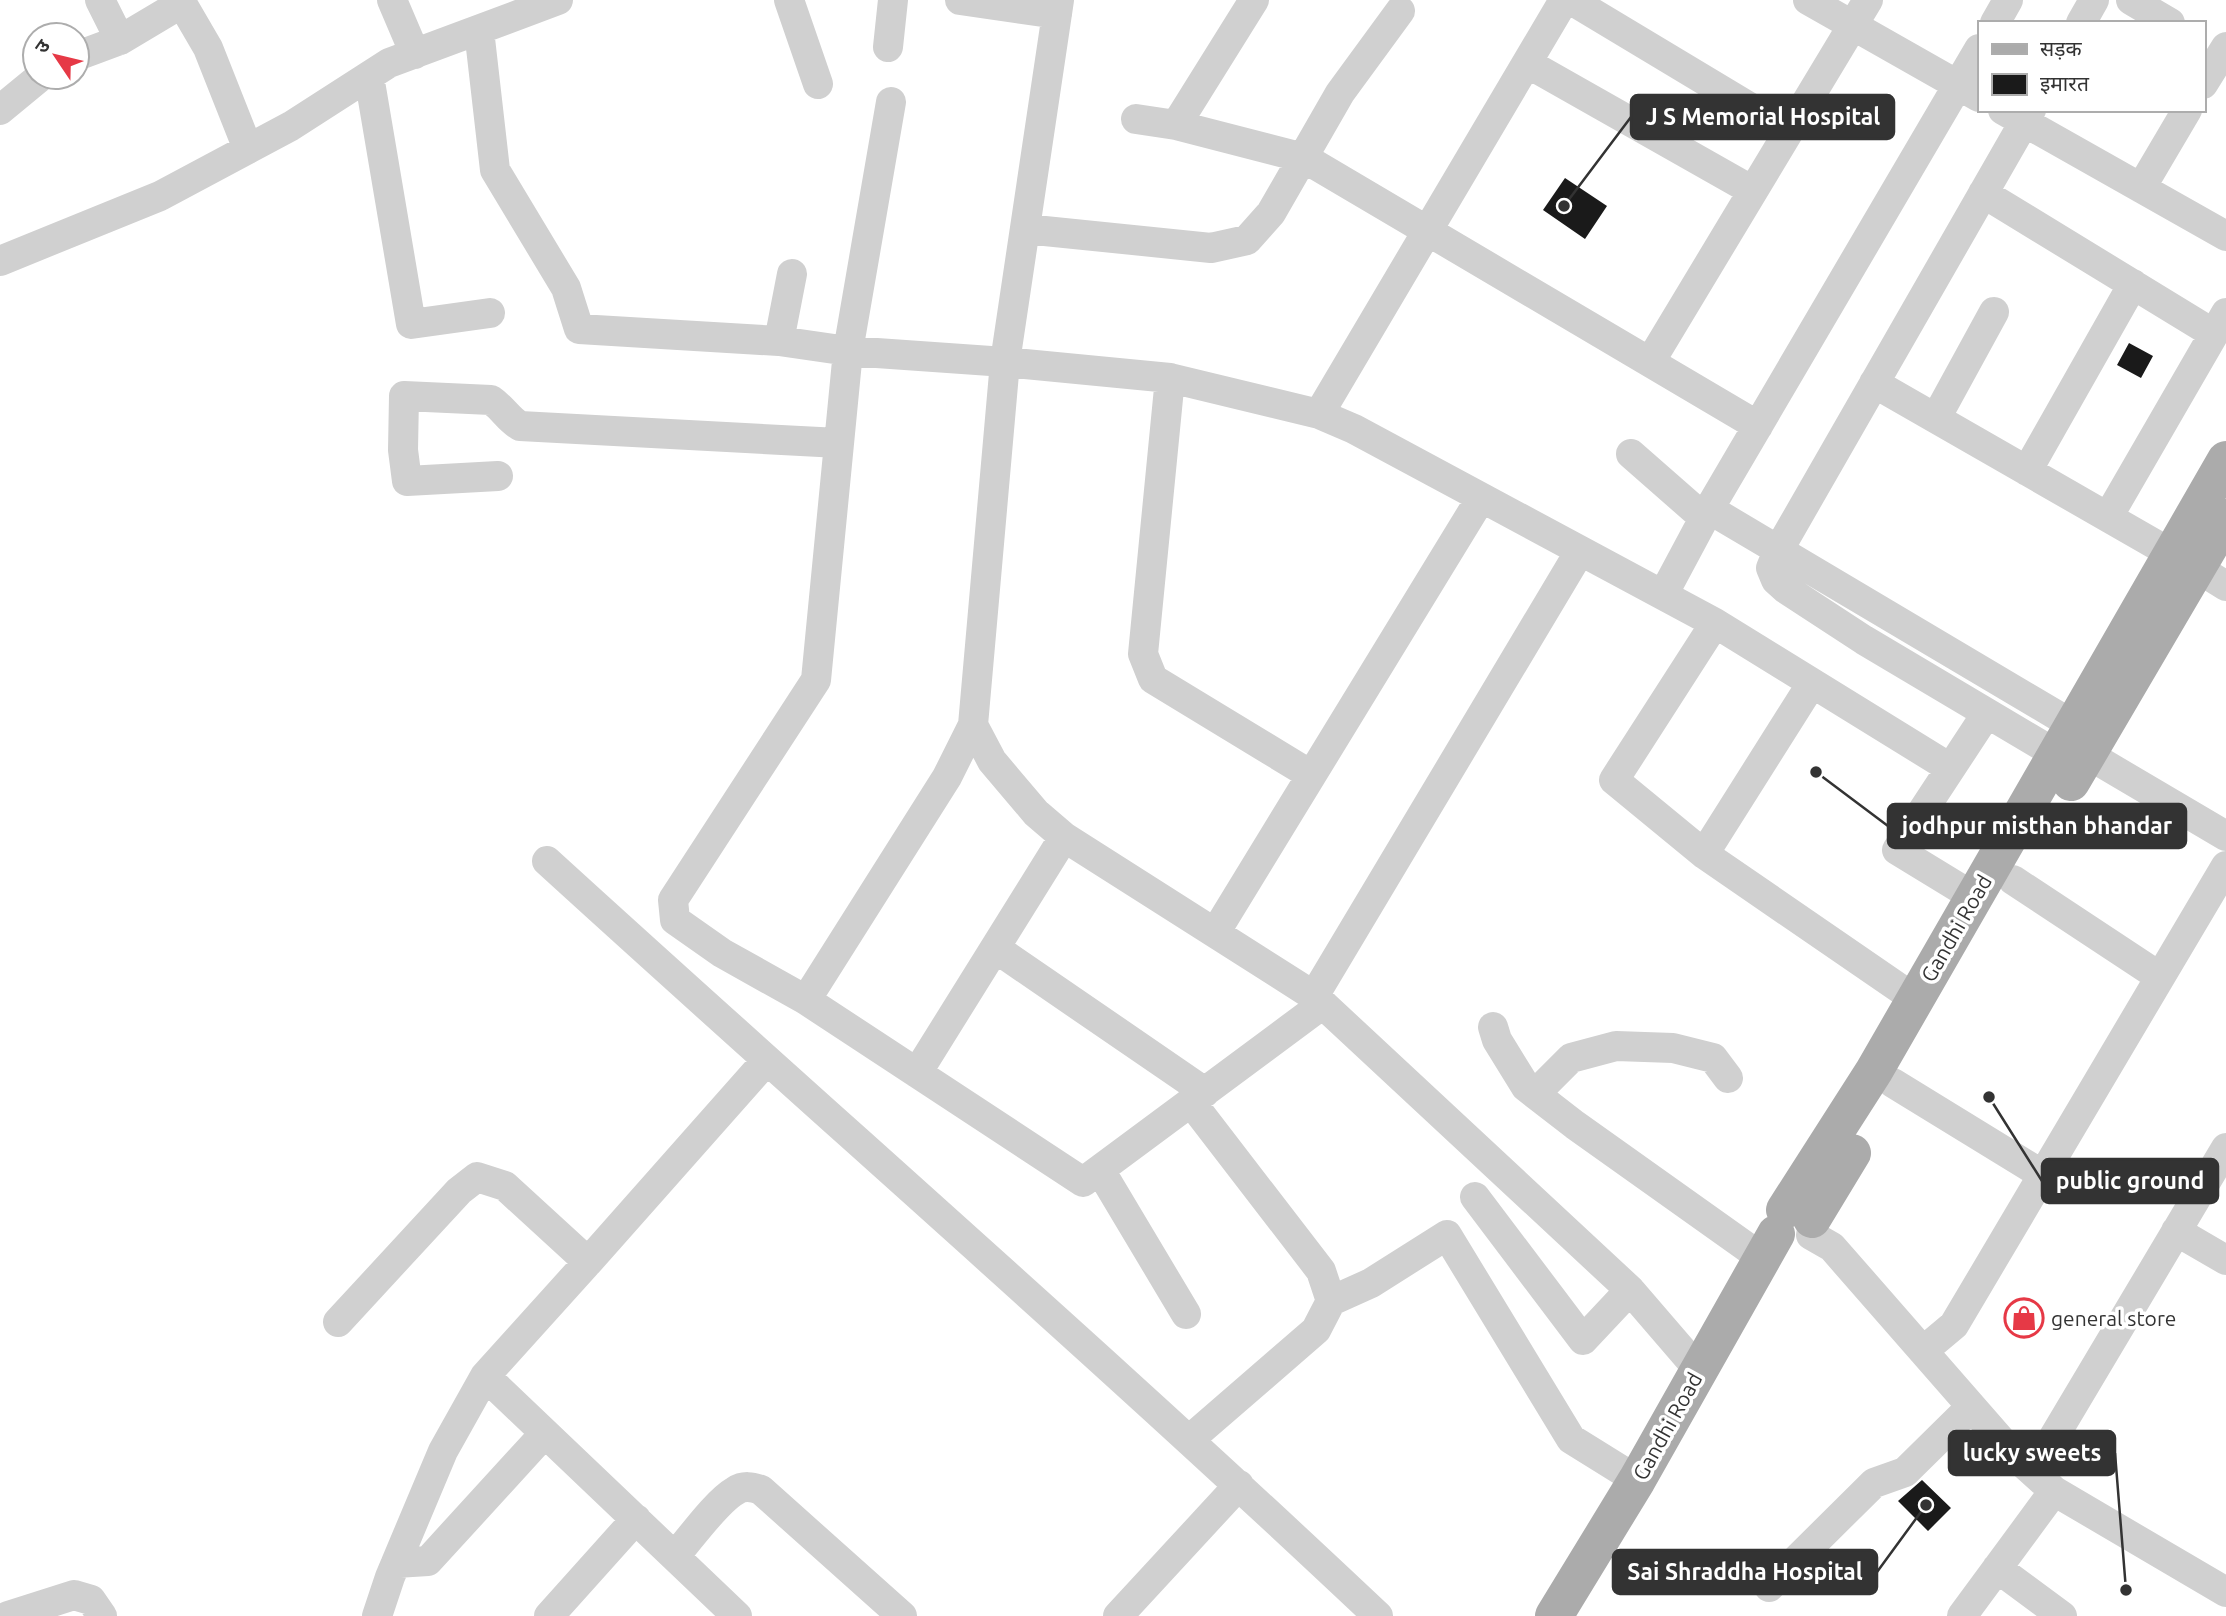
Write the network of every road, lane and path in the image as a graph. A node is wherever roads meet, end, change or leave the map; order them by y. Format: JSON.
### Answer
{"nodes":[{"id":1,"x":100,"y":0,"type":"edge"},
{"id":2,"x":392,"y":0,"type":"edge"},
{"id":3,"x":558,"y":0,"type":"edge"},
{"id":4,"x":789,"y":0,"type":"edge"},
{"id":5,"x":892,"y":0,"type":"edge"},
{"id":6,"x":960,"y":0,"type":"edge"},
{"id":7,"x":1254,"y":0,"type":"edge"},
{"id":8,"x":1564,"y":0,"type":"edge"},
{"id":9,"x":1571,"y":0,"type":"edge"},
{"id":10,"x":1808,"y":0,"type":"edge"},
{"id":11,"x":2008,"y":0,"type":"edge"},
{"id":12,"x":2094,"y":0,"type":"edge"},
{"id":13,"x":2131,"y":0,"type":"edge"},
{"id":14,"x":181,"y":2,"type":"edge"},
{"id":15,"x":1058,"y":7,"type":"edge"},
{"id":16,"x":1400,"y":11,"type":"dead end"},
{"id":17,"x":1860,"y":13,"type":"edge"},
{"id":18,"x":1996,"y":21,"type":"edge"},
{"id":19,"x":2082,"y":21,"type":"edge"},
{"id":20,"x":2167,"y":21,"type":"edge"},
{"id":21,"x":479,"y":30,"type":"junction"},
{"id":22,"x":121,"y":40,"type":"junction"},
{"id":23,"x":888,"y":47,"type":"dead end"},
{"id":24,"x":2217,"y":47,"type":"edge"},
{"id":25,"x":91,"y":51,"type":"edge"},
{"id":26,"x":1978,"y":53,"type":"edge"},
{"id":27,"x":415,"y":54,"type":"junction"},
{"id":28,"x":1527,"y":63,"type":"junction"},
{"id":29,"x":369,"y":76,"type":"junction"},
{"id":30,"x":2205,"y":79,"type":"edge"},
{"id":31,"x":818,"y":85,"type":"dead end"},
{"id":32,"x":23,"y":91,"type":"edge"},
{"id":33,"x":1969,"y":91,"type":"edge"},
{"id":34,"x":891,"y":102,"type":"dead end"},
{"id":35,"x":0,"y":110,"type":"edge"},
{"id":36,"x":2183,"y":112,"type":"edge"},
{"id":37,"x":2019,"y":114,"type":"edge"},
{"id":38,"x":1136,"y":118,"type":"dead end"},
{"id":39,"x":1176,"y":125,"type":"junction"},
{"id":40,"x":1789,"y":131,"type":"junction"},
{"id":41,"x":248,"y":149,"type":"junction"},
{"id":42,"x":1304,"y":158,"type":"junction"},
{"id":43,"x":2141,"y":188,"type":"junction"},
{"id":44,"x":1753,"y":191,"type":"junction"},
{"id":45,"x":1983,"y":193,"type":"junction"},
{"id":46,"x":1025,"y":229,"type":"junction"},
{"id":47,"x":1426,"y":232,"type":"junction"},
{"id":48,"x":2226,"y":236,"type":"edge"},
{"id":49,"x":0,"y":261,"type":"edge"},
{"id":50,"x":793,"y":274,"type":"dead end"},
{"id":51,"x":2133,"y":284,"type":"junction"},
{"id":52,"x":1994,"y":312,"type":"dead end"},
{"id":53,"x":490,"y":313,"type":"dead end"},
{"id":54,"x":2220,"y":324,"type":"edge"},
{"id":55,"x":779,"y":341,"type":"junction"},
{"id":56,"x":848,"y":351,"type":"junction"},
{"id":57,"x":1005,"y":362,"type":"junction"},
{"id":58,"x":1650,"y":362,"type":"junction"},
{"id":59,"x":1170,"y":378,"type":"junction"},
{"id":60,"x":1874,"y":383,"type":"junction"},
{"id":61,"x":1319,"y":414,"type":"junction"},
{"id":62,"x":1936,"y":418,"type":"junction"},
{"id":63,"x":1758,"y":426,"type":"junction"},
{"id":64,"x":839,"y":443,"type":"junction"},
{"id":65,"x":1631,"y":454,"type":"dead end"},
{"id":66,"x":2226,"y":460,"type":"edge"},
{"id":67,"x":2027,"y":471,"type":"junction"},
{"id":68,"x":498,"y":476,"type":"dead end"},
{"id":69,"x":1481,"y":498,"type":"junction"},
{"id":70,"x":1707,"y":514,"type":"junction"},
{"id":71,"x":2108,"y":517,"type":"junction"},
{"id":72,"x":2226,"y":518,"type":"edge"},
{"id":73,"x":1580,"y":551,"type":"junction"},
{"id":74,"x":1778,"y":551,"type":"junction"},
{"id":75,"x":2198,"y":569,"type":"edge"},
{"id":76,"x":1663,"y":595,"type":"junction"},
{"id":77,"x":1715,"y":623,"type":"junction"},
{"id":78,"x":1812,"y":683,"type":"junction"},
{"id":79,"x":1987,"y":713,"type":"junction"},
{"id":80,"x":973,"y":725,"type":"junction"},
{"id":81,"x":2072,"y":745,"type":"junction"},
{"id":82,"x":1950,"y":768,"type":"junction"},
{"id":83,"x":1311,"y":775,"type":"junction"},
{"id":84,"x":2226,"y":836,"type":"edge"},
{"id":85,"x":1064,"y":837,"type":"junction"},
{"id":86,"x":1704,"y":854,"type":"junction"},
{"id":87,"x":547,"y":861,"type":"dead end"},
{"id":88,"x":2226,"y":866,"type":"edge"},
{"id":89,"x":2013,"y":880,"type":"junction"},
{"id":90,"x":1974,"y":897,"type":"junction"},
{"id":91,"x":1214,"y":933,"type":"junction"},
{"id":92,"x":995,"y":948,"type":"junction"},
{"id":93,"x":2160,"y":977,"type":"junction"},
{"id":94,"x":1915,"y":999,"type":"junction"},
{"id":95,"x":806,"y":1000,"type":"junction"},
{"id":96,"x":1318,"y":1000,"type":"junction"},
{"id":97,"x":1493,"y":1027,"type":"dead end"},
{"id":98,"x":766,"y":1061,"type":"junction"},
{"id":99,"x":917,"y":1073,"type":"junction"},
{"id":100,"x":1728,"y":1078,"type":"dead end"},
{"id":101,"x":1894,"y":1083,"type":"junction"},
{"id":102,"x":1535,"y":1094,"type":"junction"},
{"id":103,"x":1198,"y":1097,"type":"junction"},
{"id":104,"x":2226,"y":1147,"type":"edge"},
{"id":105,"x":1100,"y":1170,"type":"junction"},
{"id":106,"x":2043,"y":1175,"type":"junction"},
{"id":107,"x":1475,"y":1197,"type":"dead end"},
{"id":108,"x":2176,"y":1231,"type":"junction"},
{"id":109,"x":1790,"y":1233,"type":"junction"},
{"id":110,"x":2226,"y":1260,"type":"edge"},
{"id":111,"x":588,"y":1262,"type":"junction"},
{"id":112,"x":1630,"y":1290,"type":"junction"},
{"id":113,"x":1331,"y":1301,"type":"junction"},
{"id":114,"x":1186,"y":1314,"type":"dead end"},
{"id":115,"x":338,"y":1321,"type":"dead end"},
{"id":116,"x":1923,"y":1351,"type":"junction"},
{"id":117,"x":1698,"y":1369,"type":"junction"},
{"id":118,"x":485,"y":1376,"type":"junction"},
{"id":119,"x":1971,"y":1407,"type":"junction"},
{"id":120,"x":545,"y":1433,"type":"junction"},
{"id":121,"x":1189,"y":1440,"type":"junction"},
{"id":122,"x":1637,"y":1480,"type":"junction"},
{"id":123,"x":2043,"y":1482,"type":"junction"},
{"id":124,"x":1239,"y":1485,"type":"junction"},
{"id":125,"x":636,"y":1519,"type":"junction"},
{"id":126,"x":675,"y":1556,"type":"junction"},
{"id":127,"x":396,"y":1563,"type":"junction"},
{"id":128,"x":1997,"y":1568,"type":"junction"},
{"id":129,"x":1769,"y":1587,"type":"dead end"},
{"id":130,"x":2226,"y":1592,"type":"edge"},
{"id":131,"x":2226,"y":1608,"type":"edge"},
{"id":132,"x":8,"y":1616,"type":"edge"},
{"id":133,"x":102,"y":1616,"type":"edge"},
{"id":134,"x":377,"y":1616,"type":"edge"},
{"id":135,"x":549,"y":1616,"type":"edge"},
{"id":136,"x":737,"y":1616,"type":"edge"},
{"id":137,"x":902,"y":1616,"type":"edge"},
{"id":138,"x":1118,"y":1616,"type":"edge"},
{"id":139,"x":1378,"y":1616,"type":"edge"},
{"id":140,"x":1554,"y":1616,"type":"edge"},
{"id":141,"x":1579,"y":1616,"type":"edge"},
{"id":142,"x":1962,"y":1616,"type":"edge"},
{"id":143,"x":2062,"y":1616,"type":"edge"},
{"id":144,"x":2220,"y":1616,"type":"edge"}],
"edges":[{"from":1,"to":22,"type":"street"},
{"from":2,"to":27,"type":"street"},
{"from":3,"to":21,"type":"street"},
{"from":4,"to":31,"type":"street"},
{"from":5,"to":23,"type":"street"},
{"from":6,"to":15,"type":"street"},
{"from":7,"to":39,"type":"street"},
{"from":8,"to":28,"type":"street"},
{"from":9,"to":40,"type":"street"},
{"from":10,"to":17,"type":"street"},
{"from":11,"to":18,"type":"street"},
{"from":12,"to":19,"type":"street"},
{"from":13,"to":20,"type":"street"},
{"from":14,"to":22,"type":"street"},
{"from":14,"to":41,"type":"street"},
{"from":15,"to":46,"type":"street"},
{"from":16,"to":42,"type":"street"},
{"from":17,"to":33,"type":"street"},
{"from":17,"to":40,"type":"street"},
{"from":21,"to":27,"type":"street"},
{"from":21,"to":55,"type":"street"},
{"from":22,"to":25,"type":"street"},
{"from":24,"to":30,"type":"street"},
{"from":26,"to":33,"type":"street"},
{"from":27,"to":29,"type":"street"},
{"from":28,"to":44,"type":"street"},
{"from":28,"to":47,"type":"street"},
{"from":29,"to":41,"type":"street"},
{"from":29,"to":53,"type":"street"},
{"from":32,"to":35,"type":"street"},
{"from":33,"to":63,"type":"street"},
{"from":34,"to":56,"type":"street"},
{"from":36,"to":43,"type":"street"},
{"from":37,"to":43,"type":"street"},
{"from":37,"to":45,"type":"street"},
{"from":38,"to":39,"type":"street"},
{"from":39,"to":42,"type":"street"},
{"from":40,"to":44,"type":"street"},
{"from":41,"to":49,"type":"street"},
{"from":42,"to":46,"type":"street"},
{"from":42,"to":47,"type":"street"},
{"from":43,"to":48,"type":"street"},
{"from":44,"to":58,"type":"street"},
{"from":45,"to":51,"type":"street"},
{"from":45,"to":60,"type":"street"},
{"from":46,"to":57,"type":"street"},
{"from":47,"to":58,"type":"street"},
{"from":47,"to":61,"type":"street"},
{"from":50,"to":55,"type":"street"},
{"from":51,"to":54,"type":"street"},
{"from":51,"to":67,"type":"street"},
{"from":52,"to":62,"type":"street"},
{"from":54,"to":71,"type":"street"},
{"from":55,"to":56,"type":"street"},
{"from":56,"to":57,"type":"street"},
{"from":56,"to":64,"type":"street"},
{"from":57,"to":59,"type":"street"},
{"from":57,"to":80,"type":"street"},
{"from":58,"to":63,"type":"street"},
{"from":59,"to":61,"type":"street"},
{"from":59,"to":83,"type":"street"},
{"from":60,"to":62,"type":"street"},
{"from":60,"to":74,"type":"street"},
{"from":61,"to":69,"type":"street"},
{"from":62,"to":67,"type":"street"},
{"from":63,"to":70,"type":"street"},
{"from":64,"to":68,"type":"street"},
{"from":64,"to":95,"type":"street"},
{"from":65,"to":70,"type":"street"},
{"from":66,"to":75,"type":"main road","name":"Gandhi Road"},
{"from":67,"to":71,"type":"street"},
{"from":69,"to":73,"type":"street"},
{"from":69,"to":83,"type":"street"},
{"from":70,"to":74,"type":"street"},
{"from":70,"to":76,"type":"street"},
{"from":71,"to":75,"type":"street"},
{"from":72,"to":75,"type":"main road","name":"Gandhi Road"},
{"from":73,"to":76,"type":"street"},
{"from":73,"to":96,"type":"street"},
{"from":74,"to":79,"type":"street"},
{"from":74,"to":81,"type":"street"},
{"from":75,"to":81,"type":"main road","name":"Gandhi Road"},
{"from":76,"to":77,"type":"street"},
{"from":77,"to":78,"type":"street"},
{"from":77,"to":86,"type":"street"},
{"from":78,"to":82,"type":"street"},
{"from":78,"to":86,"type":"street"},
{"from":79,"to":81,"type":"street"},
{"from":79,"to":82,"type":"street"},
{"from":80,"to":85,"type":"street"},
{"from":80,"to":95,"type":"street"},
{"from":81,"to":84,"type":"street"},
{"from":81,"to":89,"type":"main road","name":"Gandhi Road"},
{"from":81,"to":90,"type":"main road","name":"Gandhi Road"},
{"from":82,"to":90,"type":"street"},
{"from":83,"to":91,"type":"street"},
{"from":85,"to":91,"type":"street"},
{"from":85,"to":92,"type":"street"},
{"from":86,"to":94,"type":"street"},
{"from":87,"to":98,"type":"street"},
{"from":88,"to":93,"type":"street"},
{"from":89,"to":93,"type":"street"},
{"from":89,"to":101,"type":"main road","name":"Gandhi Road"},
{"from":90,"to":94,"type":"main road","name":"Gandhi Road"},
{"from":91,"to":96,"type":"street"},
{"from":92,"to":99,"type":"street"},
{"from":92,"to":103,"type":"street"},
{"from":93,"to":106,"type":"street"},
{"from":94,"to":109,"type":"main road","name":"Gandhi Road"},
{"from":95,"to":99,"type":"street"},
{"from":96,"to":103,"type":"street"},
{"from":96,"to":112,"type":"street"},
{"from":97,"to":102,"type":"street"},
{"from":98,"to":111,"type":"street"},
{"from":98,"to":121,"type":"street"},
{"from":99,"to":105,"type":"street"},
{"from":100,"to":102,"type":"street"},
{"from":101,"to":106,"type":"street"},
{"from":101,"to":109,"type":"main road","name":"Gandhi Road"},
{"from":102,"to":109,"type":"street"},
{"from":103,"to":105,"type":"street"},
{"from":103,"to":113,"type":"street"},
{"from":104,"to":108,"type":"street"},
{"from":105,"to":114,"type":"street"},
{"from":106,"to":116,"type":"street"},
{"from":107,"to":112,"type":"street"},
{"from":108,"to":110,"type":"street"},
{"from":108,"to":123,"type":"street"},
{"from":109,"to":116,"type":"street"},
{"from":109,"to":117,"type":"main road","name":"Gandhi Road"},
{"from":109,"to":141,"type":"main road","name":"Gandhi Road"},
{"from":111,"to":115,"type":"street"},
{"from":111,"to":118,"type":"street"},
{"from":112,"to":117,"type":"street"},
{"from":113,"to":121,"type":"street"},
{"from":113,"to":122,"type":"street"},
{"from":116,"to":119,"type":"street"},
{"from":117,"to":122,"type":"main road","name":"Gandhi Road"},
{"from":118,"to":120,"type":"street"},
{"from":118,"to":127,"type":"street"},
{"from":119,"to":123,"type":"street"},
{"from":119,"to":129,"type":"street"},
{"from":120,"to":125,"type":"street"},
{"from":120,"to":127,"type":"street"},
{"from":121,"to":124,"type":"street"},
{"from":122,"to":140,"type":"main road","name":"Gandhi Road"},
{"from":123,"to":128,"type":"street"},
{"from":123,"to":130,"type":"street"},
{"from":124,"to":138,"type":"street"},
{"from":124,"to":139,"type":"street"},
{"from":125,"to":126,"type":"street"},
{"from":125,"to":135,"type":"street"},
{"from":126,"to":136,"type":"street"},
{"from":126,"to":137,"type":"street"},
{"from":127,"to":134,"type":"street"},
{"from":128,"to":142,"type":"street"},
{"from":128,"to":143,"type":"street"},
{"from":131,"to":144,"type":"street"},
{"from":132,"to":133,"type":"street"}]}
